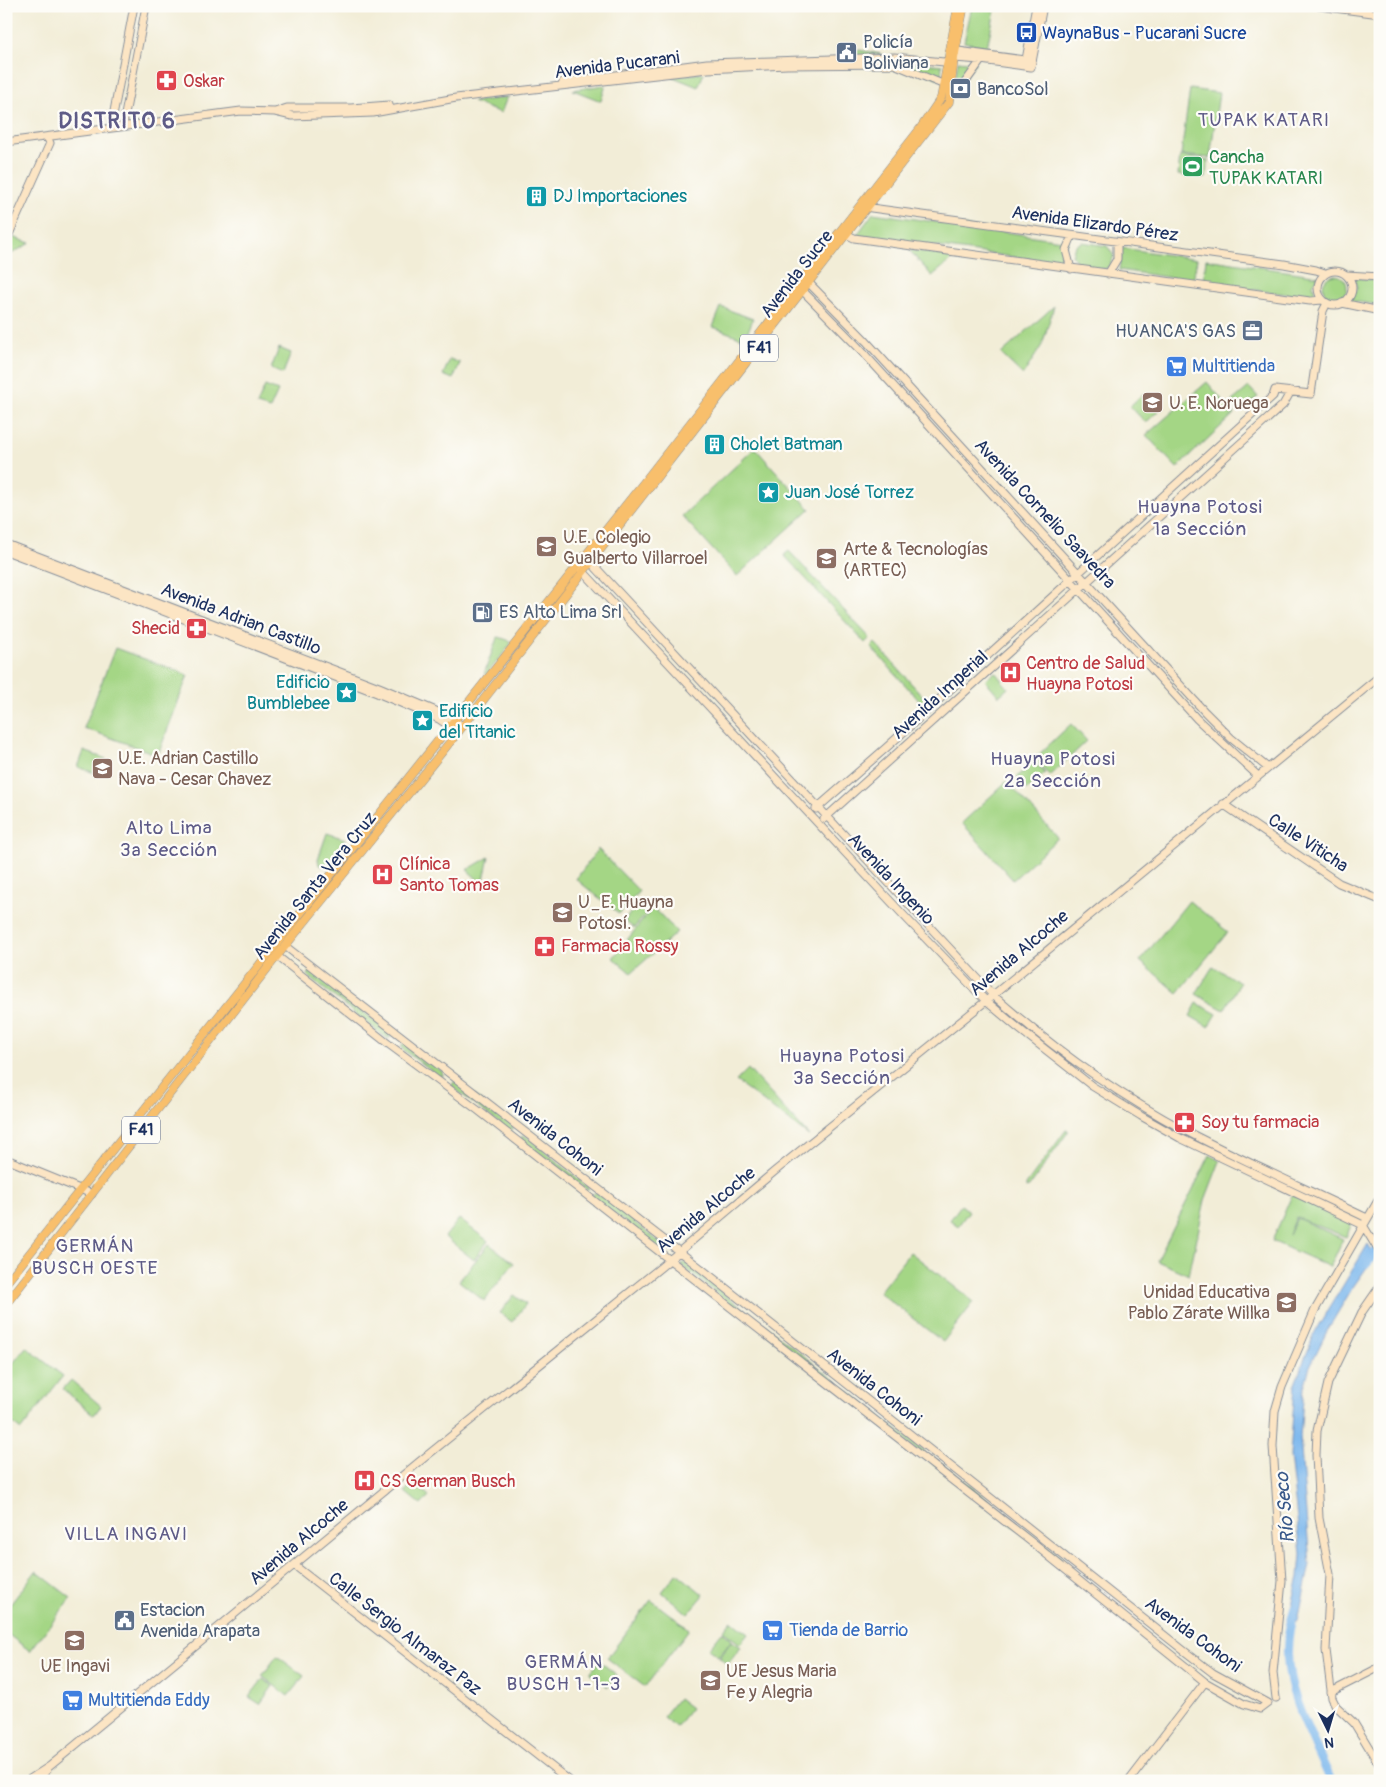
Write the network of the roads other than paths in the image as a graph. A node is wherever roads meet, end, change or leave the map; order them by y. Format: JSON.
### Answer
{"nodes":[{"id":1,"x":134,"y":6,"type":"edge"},
{"id":2,"x":146,"y":6,"type":"edge"},
{"id":3,"x":958,"y":6,"type":"edge"},
{"id":4,"x":964,"y":6,"type":"edge"},
{"id":5,"x":1036,"y":6,"type":"edge"},
{"id":6,"x":1043,"y":6,"type":"edge"},
{"id":7,"x":1319,"y":6,"type":"edge"},
{"id":8,"x":1380,"y":14,"type":"edge"},
{"id":9,"x":952,"y":55,"type":"junction"},
{"id":10,"x":983,"y":57,"type":"junction"},
{"id":11,"x":894,"y":61,"type":"junction"},
{"id":12,"x":1028,"y":64,"type":"junction"},
{"id":13,"x":946,"y":87,"type":"junction"},
{"id":14,"x":123,"y":125,"type":"junction"},
{"id":15,"x":111,"y":126,"type":"junction"},
{"id":16,"x":47,"y":137,"type":"junction"},
{"id":17,"x":6,"y":142,"type":"edge"},
{"id":18,"x":860,"y":205,"type":"junction"},
{"id":19,"x":868,"y":208,"type":"junction"},
{"id":20,"x":843,"y":233,"type":"junction"},
{"id":21,"x":1072,"y":236,"type":"junction"},
{"id":22,"x":6,"y":241,"type":"edge"},
{"id":23,"x":1117,"y":242,"type":"junction"},
{"id":24,"x":1071,"y":269,"type":"junction"},
{"id":25,"x":1325,"y":273,"type":"junction"},
{"id":26,"x":1108,"y":274,"type":"junction"},
{"id":27,"x":1347,"y":275,"type":"junction"},
{"id":28,"x":1380,"y":277,"type":"edge"},
{"id":29,"x":806,"y":280,"type":"junction"},
{"id":30,"x":800,"y":288,"type":"junction"},
{"id":31,"x":1325,"y":301,"type":"junction"},
{"id":32,"x":1342,"y":303,"type":"junction"},
{"id":33,"x":1380,"y":311,"type":"edge"},
{"id":34,"x":1291,"y":391,"type":"junction"},
{"id":35,"x":647,"y":484,"type":"junction"},
{"id":36,"x":6,"y":544,"type":"edge"},
{"id":37,"x":6,"y":551,"type":"edge"},
{"id":38,"x":585,"y":556,"type":"junction"},
{"id":39,"x":591,"y":562,"type":"junction"},
{"id":40,"x":578,"y":565,"type":"junction"},
{"id":41,"x":584,"y":571,"type":"junction"},
{"id":42,"x":1078,"y":573,"type":"junction"},
{"id":43,"x":1071,"y":580,"type":"junction"},
{"id":44,"x":1086,"y":582,"type":"junction"},
{"id":45,"x":1079,"y":588,"type":"junction"},
{"id":46,"x":1380,"y":676,"type":"edge"},
{"id":47,"x":453,"y":723,"type":"junction"},
{"id":48,"x":461,"y":729,"type":"junction"},
{"id":49,"x":1268,"y":768,"type":"junction"},
{"id":50,"x":1257,"y":775,"type":"junction"},
{"id":51,"x":1223,"y":804,"type":"junction"},
{"id":52,"x":818,"y":807,"type":"junction"},
{"id":53,"x":810,"y":813,"type":"junction"},
{"id":54,"x":826,"y":816,"type":"junction"},
{"id":55,"x":820,"y":823,"type":"junction"},
{"id":56,"x":1380,"y":900,"type":"edge"},
{"id":57,"x":285,"y":946,"type":"junction"},
{"id":58,"x":277,"y":956,"type":"junction"},
{"id":59,"x":994,"y":995,"type":"junction"},
{"id":60,"x":986,"y":1001,"type":"junction"},
{"id":61,"x":6,"y":1160,"type":"edge"},
{"id":62,"x":82,"y":1188,"type":"junction"},
{"id":63,"x":92,"y":1194,"type":"junction"},
{"id":64,"x":1380,"y":1197,"type":"edge"},
{"id":65,"x":1365,"y":1222,"type":"junction"},
{"id":66,"x":678,"y":1252,"type":"junction"},
{"id":67,"x":1380,"y":1253,"type":"edge"},
{"id":68,"x":669,"y":1260,"type":"junction"},
{"id":69,"x":6,"y":1283,"type":"edge"},
{"id":70,"x":1380,"y":1286,"type":"edge"},
{"id":71,"x":6,"y":1304,"type":"edge"},
{"id":72,"x":294,"y":1565,"type":"junction"},
{"id":73,"x":1380,"y":1667,"type":"edge"},
{"id":74,"x":1205,"y":1682,"type":"junction"},
{"id":75,"x":1331,"y":1692,"type":"junction"},
{"id":76,"x":1276,"y":1698,"type":"dead end"},
{"id":77,"x":50,"y":1766,"type":"junction"},
{"id":78,"x":1380,"y":1766,"type":"edge"},
{"id":79,"x":27,"y":1781,"type":"edge"},
{"id":80,"x":37,"y":1781,"type":"edge"},
{"id":81,"x":570,"y":1781,"type":"edge"},
{"id":82,"x":1129,"y":1781,"type":"edge"}],
"edges":[{"from":1,"to":15,"type":"street"},
{"from":2,"to":14,"type":"street"},
{"from":3,"to":9,"type":"main road","number":"F41"},
{"from":4,"to":9,"type":"main road","number":"F41"},
{"from":5,"to":12,"type":"street"},
{"from":6,"to":12,"type":"street"},
{"from":7,"to":8,"type":"street"},
{"from":9,"to":10,"type":"street"},
{"from":9,"to":11,"type":"street"},
{"from":9,"to":13,"type":"main road","number":"F41"},
{"from":10,"to":12,"type":"street"},
{"from":10,"to":13,"type":"street","name":"Avenida Pucarani"},
{"from":11,"to":13,"type":"street","name":"Avenida Pucarani"},
{"from":11,"to":14,"type":"street","name":"Avenida Pucarani"},
{"from":13,"to":18,"type":"main road","name":"Avenida Sucre","number":"F41"},
{"from":13,"to":19,"type":"main road","name":"Avenida Sucre","number":"F41"},
{"from":14,"to":15,"type":"street","name":"Avenida Pucarani"},
{"from":15,"to":16,"type":"street","name":"Avenida Pucarani"},
{"from":16,"to":17,"type":"street","name":"Avenida Pucarani"},
{"from":16,"to":22,"type":"street"},
{"from":18,"to":19,"type":"street","name":"Avenida Elizardo Pérez"},
{"from":18,"to":20,"type":"main road","name":"Avenida Sucre","number":"F41"},
{"from":19,"to":20,"type":"main road","name":"Avenida Sucre","number":"F41"},
{"from":19,"to":21,"type":"street","name":"Avenida Elizardo Pérez"},
{"from":20,"to":24,"type":"street"},
{"from":20,"to":29,"type":"main road","name":"Avenida Sucre","number":"F41"},
{"from":21,"to":23,"type":"street","name":"Avenida Elizardo Pérez"},
{"from":21,"to":24,"type":"street"},
{"from":23,"to":25,"type":"street","name":"Avenida Elizardo Pérez"},
{"from":23,"to":26,"type":"street"},
{"from":24,"to":26,"type":"street"},
{"from":25,"to":27,"type":"street"},
{"from":25,"to":31,"type":"street"},
{"from":26,"to":31,"type":"street"},
{"from":27,"to":28,"type":"street"},
{"from":27,"to":32,"type":"street"},
{"from":29,"to":30,"type":"main road","name":"Avenida Sucre","number":"F41"},
{"from":29,"to":42,"type":"street","name":"Avenida Cornelio Saavedra"},
{"from":30,"to":35,"type":"main road","name":"Avenida Sucre","number":"F41"},
{"from":30,"to":43,"type":"street","name":"Avenida Cornelio Saavedra"},
{"from":31,"to":32,"type":"street"},
{"from":31,"to":34,"type":"street"},
{"from":32,"to":33,"type":"street"},
{"from":34,"to":42,"type":"street","name":"Avenida Imperial"},
{"from":34,"to":44,"type":"street","name":"Avenida Imperial"},
{"from":35,"to":38,"type":"main road","name":"Avenida Santa Vera Cruz","number":"F41"},
{"from":35,"to":39,"type":"main road","name":"Avenida Santa Vera Cruz","number":"F41"},
{"from":36,"to":47,"type":"street","name":"Avenida Adrian Castillo"},
{"from":37,"to":47,"type":"street","name":"Avenida Adrian Castillo"},
{"from":38,"to":39,"type":"street","name":"Avenida Ingenio"},
{"from":38,"to":40,"type":"main road","name":"Avenida Santa Vera Cruz","number":"F41"},
{"from":39,"to":41,"type":"main road","name":"Avenida Santa Vera Cruz","number":"F41"},
{"from":39,"to":52,"type":"street","name":"Avenida Ingenio"},
{"from":40,"to":41,"type":"street","name":"Avenida Ingenio"},
{"from":40,"to":47,"type":"main road","name":"Avenida Santa Vera Cruz","number":"F41"},
{"from":41,"to":48,"type":"main road","name":"Avenida Santa Vera Cruz","number":"F41"},
{"from":41,"to":53,"type":"street","name":"Avenida Ingenio"},
{"from":42,"to":43,"type":"street","name":"Avenida Imperial"},
{"from":42,"to":44,"type":"street","name":"Avenida Cornelio Saavedra"},
{"from":43,"to":45,"type":"street","name":"Avenida Cornelio Saavedra"},
{"from":43,"to":52,"type":"street","name":"Avenida Imperial"},
{"from":44,"to":45,"type":"street","name":"Avenida Imperial"},
{"from":44,"to":49,"type":"street","name":"Avenida Cornelio Saavedra"},
{"from":45,"to":50,"type":"street","name":"Avenida Cornelio Saavedra"},
{"from":45,"to":54,"type":"street","name":"Avenida Imperial"},
{"from":46,"to":49,"type":"street","name":"Avenida Alcoche"},
{"from":47,"to":48,"type":"street","name":"Avenida Adrian Castillo"},
{"from":47,"to":62,"type":"main road","name":"Avenida Santa Vera Cruz","number":"F41"},
{"from":48,"to":57,"type":"main road","name":"Avenida Santa Vera Cruz","number":"F41"},
{"from":49,"to":50,"type":"street","name":"Avenida Alcoche"},
{"from":50,"to":51,"type":"street","name":"Avenida Alcoche"},
{"from":51,"to":56,"type":"street","name":"Calle Viticha"},
{"from":51,"to":59,"type":"street","name":"Avenida Alcoche"},
{"from":52,"to":53,"type":"street","name":"Avenida Imperial"},
{"from":52,"to":54,"type":"street","name":"Avenida Ingenio"},
{"from":53,"to":55,"type":"street","name":"Avenida Ingenio"},
{"from":54,"to":55,"type":"street","name":"Avenida Imperial"},
{"from":54,"to":59,"type":"street","name":"Avenida Ingenio"},
{"from":55,"to":60,"type":"street","name":"Avenida Ingenio"},
{"from":57,"to":58,"type":"main road","name":"Avenida Santa Vera Cruz","number":"F41"},
{"from":57,"to":66,"type":"street","name":"Avenida Cohoni"},
{"from":58,"to":63,"type":"main road","name":"Avenida Santa Vera Cruz","number":"F41"},
{"from":58,"to":68,"type":"street","name":"Avenida Cohoni"},
{"from":59,"to":60,"type":"street","name":"Avenida Alcoche"},
{"from":59,"to":65,"type":"street","name":"Avenida Ingenio"},
{"from":60,"to":65,"type":"street","name":"Avenida Ingenio"},
{"from":60,"to":66,"type":"street","name":"Avenida Alcoche"},
{"from":61,"to":62,"type":"street"},
{"from":62,"to":63,"type":"street"},
{"from":62,"to":69,"type":"main road","name":"Avenida Santa Vera Cruz","number":"F41"},
{"from":63,"to":71,"type":"main road","name":"Avenida Santa Vera Cruz","number":"F41"},
{"from":64,"to":65,"type":"street"},
{"from":65,"to":67,"type":"street"},
{"from":65,"to":76,"type":"street"},
{"from":66,"to":68,"type":"street","name":"Avenida Alcoche"},
{"from":66,"to":74,"type":"street","name":"Avenida Cohoni"},
{"from":68,"to":72,"type":"street","name":"Avenida Alcoche"},
{"from":68,"to":74,"type":"street","name":"Avenida Cohoni"},
{"from":70,"to":75,"type":"street"},
{"from":72,"to":77,"type":"street","name":"Avenida Alcoche"},
{"from":72,"to":81,"type":"street","name":"Calle Sergio Almaraz Paz"},
{"from":73,"to":75,"type":"street"},
{"from":74,"to":82,"type":"street"},
{"from":75,"to":78,"type":"street"},
{"from":77,"to":79,"type":"street","name":"Avenida Alcoche"},
{"from":77,"to":80,"type":"street","name":"Avenida Alcoche"}]}
